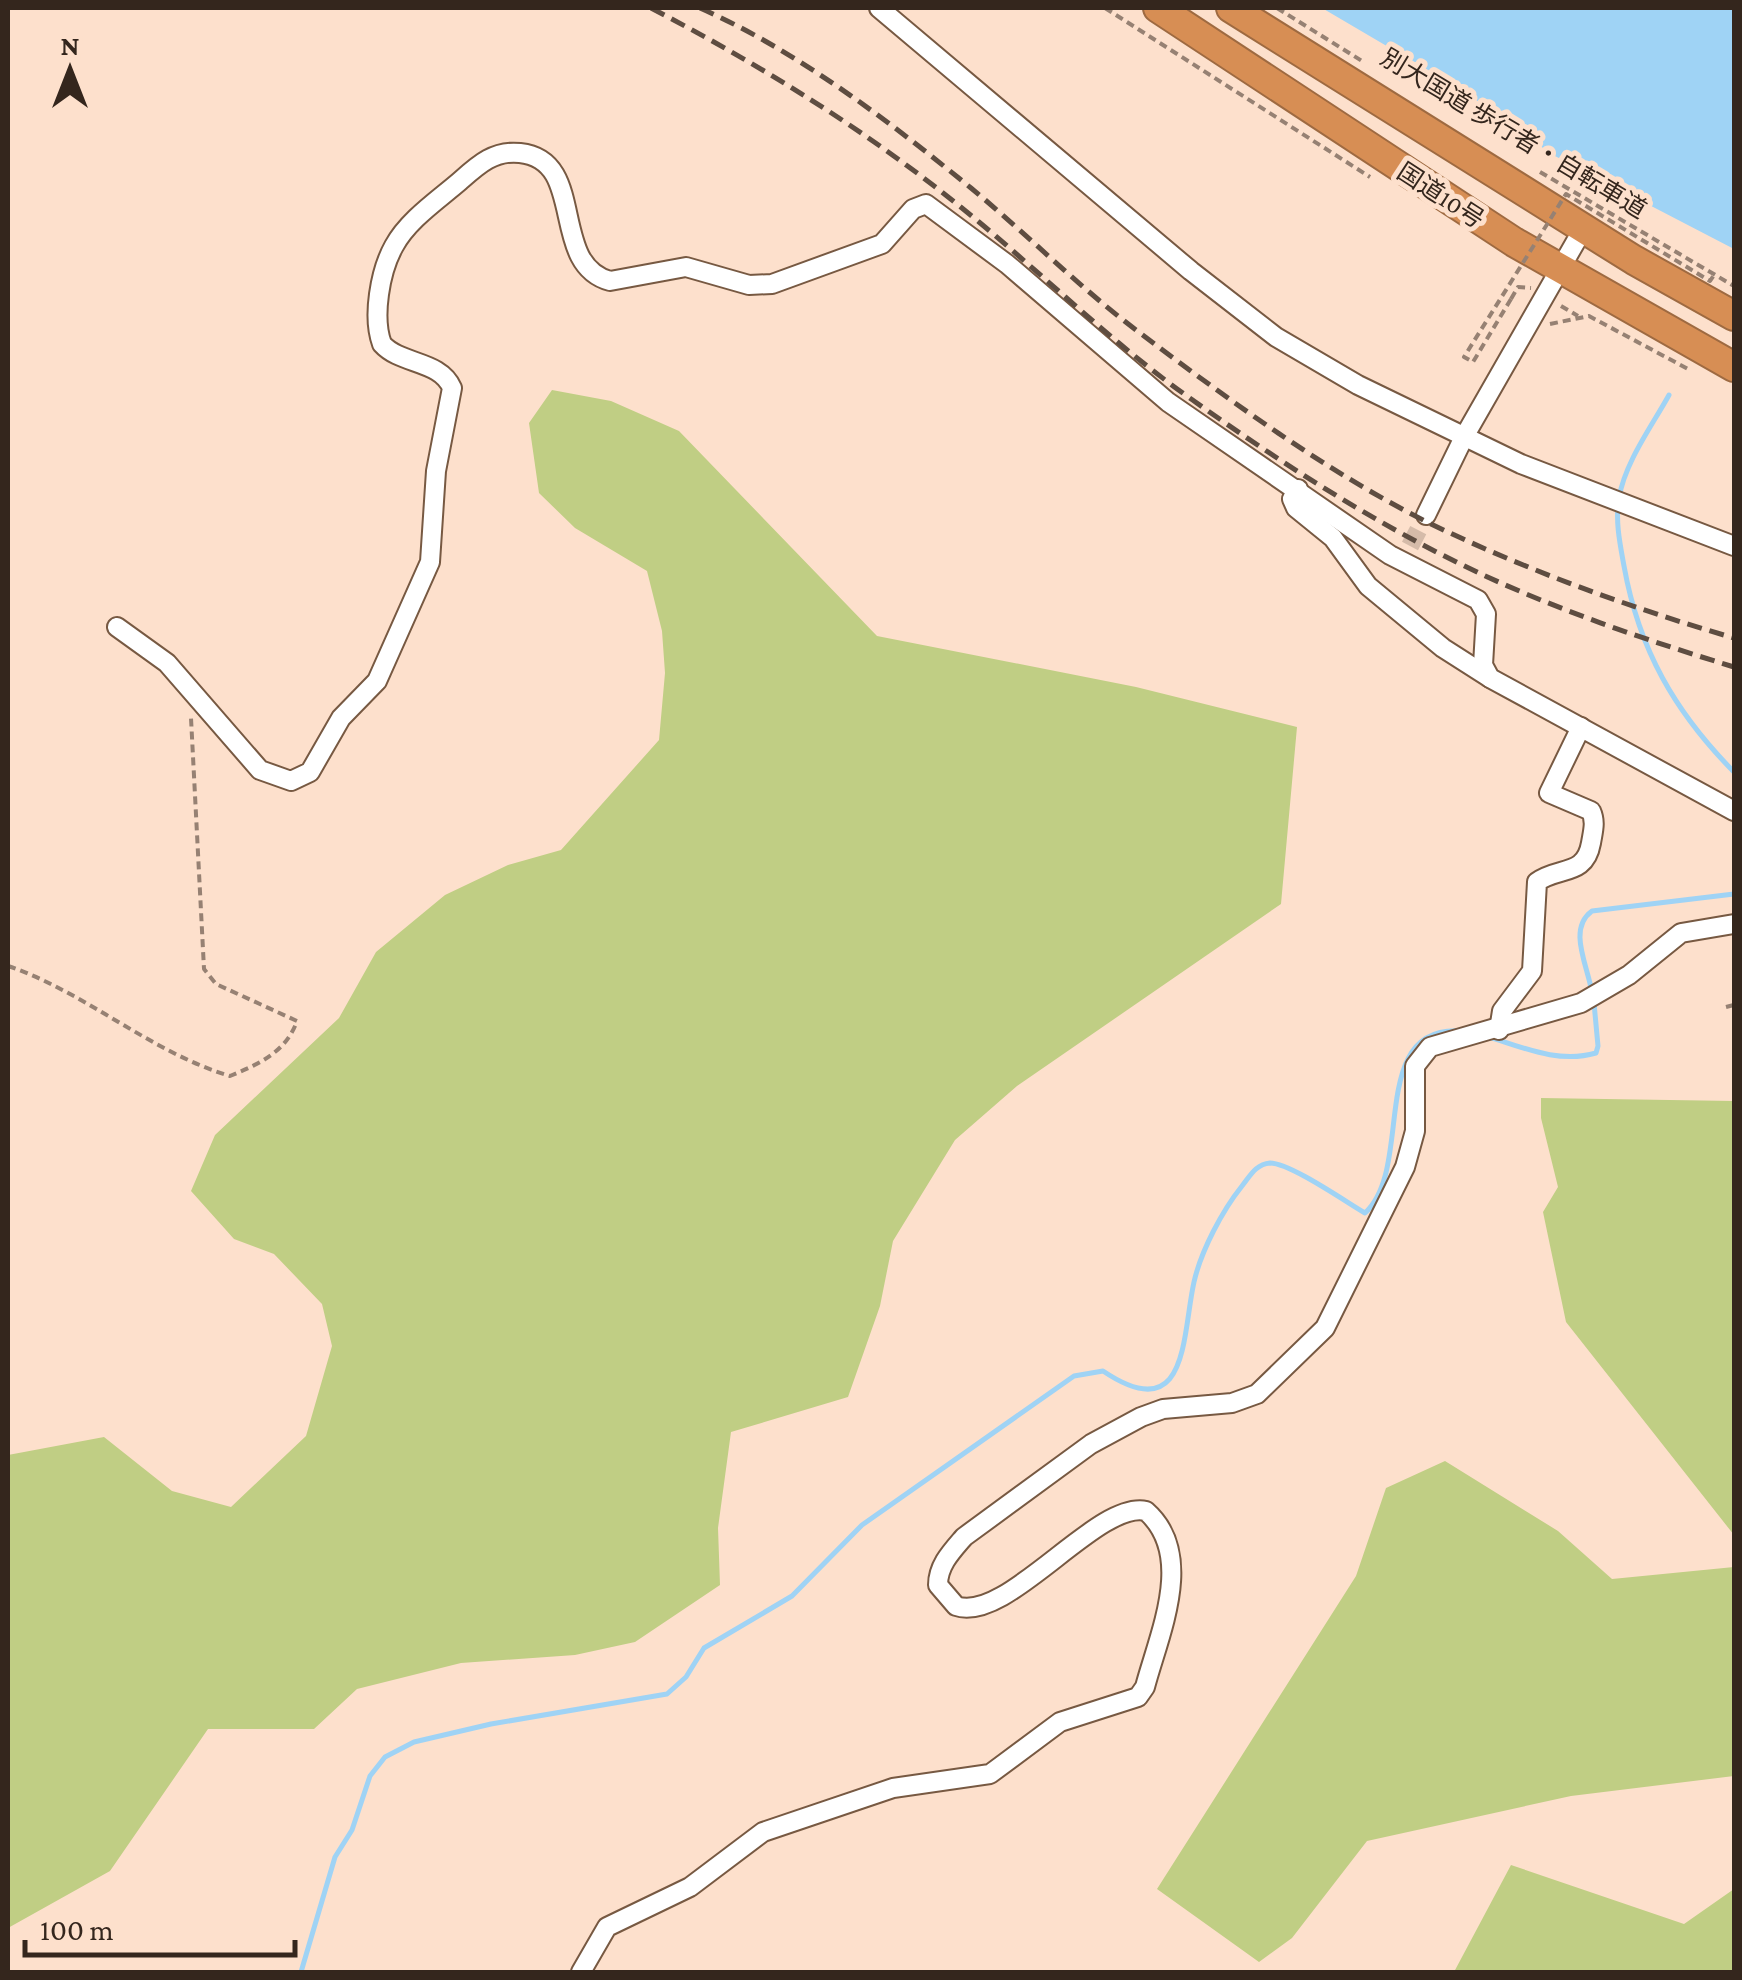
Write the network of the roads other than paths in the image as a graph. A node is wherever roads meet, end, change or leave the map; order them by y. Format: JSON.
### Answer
{"nodes":[{"id":1,"x":879,"y":8,"type":"edge"},
{"id":2,"x":1158,"y":8,"type":"edge"},
{"id":3,"x":1231,"y":8,"type":"edge"},
{"id":4,"x":1583,"y":229,"type":"junction"},
{"id":5,"x":1560,"y":270,"type":"junction"},
{"id":6,"x":1734,"y":316,"type":"edge"},
{"id":7,"x":1734,"y":366,"type":"edge"},
{"id":8,"x":1464,"y":437,"type":"junction"},
{"id":9,"x":1298,"y":489,"type":"junction"},
{"id":10,"x":1426,"y":515,"type":"tunnel mouth"},
{"id":11,"x":1734,"y":546,"type":"edge"},
{"id":12,"x":117,"y":626,"type":"dead end"},
{"id":13,"x":1490,"y":678,"type":"junction"},
{"id":14,"x":1581,"y":727,"type":"junction"},
{"id":15,"x":1734,"y":812,"type":"edge"},
{"id":16,"x":1734,"y":924,"type":"edge"},
{"id":17,"x":1499,"y":1030,"type":"junction"},
{"id":18,"x":581,"y":1972,"type":"edge"}],
"edges":[{"from":1,"to":8,"type":"street"},
{"from":2,"to":5,"type":"highway","name":"国道10号"},
{"from":3,"to":4,"type":"highway","name":"国道10号"},
{"from":4,"to":5,"type":"street"},
{"from":4,"to":6,"type":"highway","name":"国道10号"},
{"from":5,"to":7,"type":"highway","name":"国道10号"},
{"from":5,"to":8,"type":"street"},
{"from":8,"to":10,"type":"street"},
{"from":8,"to":11,"type":"street"},
{"from":9,"to":12,"type":"street"},
{"from":9,"to":13,"type":"street"},
{"from":9,"to":13,"type":"street"},
{"from":13,"to":14,"type":"street"},
{"from":14,"to":15,"type":"street"},
{"from":14,"to":17,"type":"street"},
{"from":16,"to":17,"type":"street"},
{"from":17,"to":18,"type":"street"}]}
